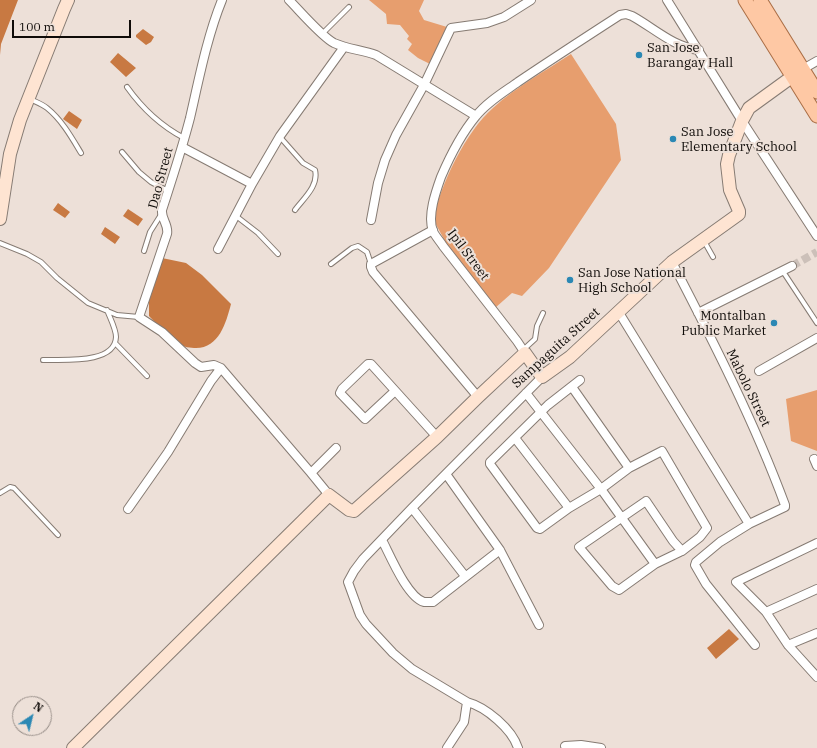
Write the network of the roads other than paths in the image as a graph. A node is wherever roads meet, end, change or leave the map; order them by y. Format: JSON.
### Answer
{"nodes":[{"id":1,"x":68,"y":0,"type":"edge"},
{"id":2,"x":222,"y":0,"type":"edge"},
{"id":3,"x":289,"y":0,"type":"edge"},
{"id":4,"x":531,"y":0,"type":"edge"},
{"id":5,"x":667,"y":0,"type":"edge"},
{"id":6,"x":745,"y":0,"type":"edge"},
{"id":7,"x":760,"y":0,"type":"edge"},
{"id":8,"x":349,"y":7,"type":"dead end"},
{"id":9,"x":322,"y":34,"type":"junction"},
{"id":10,"x":344,"y":47,"type":"junction"},
{"id":11,"x":699,"y":50,"type":"junction"},
{"id":12,"x":817,"y":61,"type":"edge"},
{"id":13,"x":798,"y":73,"type":"junction"},
{"id":14,"x":424,"y":85,"type":"junction"},
{"id":15,"x":127,"y":87,"type":"dead end"},
{"id":16,"x":817,"y":92,"type":"edge"},
{"id":17,"x":28,"y":98,"type":"junction"},
{"id":18,"x":476,"y":116,"type":"junction"},
{"id":19,"x":817,"y":116,"type":"edge"},
{"id":20,"x":742,"y":121,"type":"junction"},
{"id":21,"x":280,"y":136,"type":"junction"},
{"id":22,"x":185,"y":138,"type":"junction"},
{"id":23,"x":182,"y":147,"type":"junction"},
{"id":24,"x":122,"y":152,"type":"dead end"},
{"id":25,"x":82,"y":153,"type":"dead end"},
{"id":26,"x":252,"y":184,"type":"junction"},
{"id":27,"x":168,"y":191,"type":"junction"},
{"id":28,"x":295,"y":210,"type":"dead end"},
{"id":29,"x":162,"y":213,"type":"junction"},
{"id":30,"x":236,"y":216,"type":"junction"},
{"id":31,"x":0,"y":219,"type":"edge"},
{"id":32,"x":371,"y":220,"type":"dead end"},
{"id":33,"x":433,"y":230,"type":"junction"},
{"id":34,"x":817,"y":236,"type":"edge"},
{"id":35,"x":703,"y":239,"type":"junction"},
{"id":36,"x":0,"y":243,"type":"edge"},
{"id":37,"x":218,"y":249,"type":"dead end"},
{"id":38,"x":144,"y":251,"type":"dead end"},
{"id":39,"x":278,"y":254,"type":"dead end"},
{"id":40,"x":713,"y":257,"type":"dead end"},
{"id":41,"x":672,"y":262,"type":"junction"},
{"id":42,"x":331,"y":264,"type":"dead end"},
{"id":43,"x":371,"y":264,"type":"junction"},
{"id":44,"x":792,"y":266,"type":"tunnel mouth"},
{"id":45,"x":782,"y":270,"type":"junction"},
{"id":46,"x":107,"y":310,"type":"junction"},
{"id":47,"x":618,"y":311,"type":"junction"},
{"id":48,"x":543,"y":313,"type":"dead end"},
{"id":49,"x":698,"y":313,"type":"junction"},
{"id":50,"x":140,"y":317,"type":"junction"},
{"id":51,"x":817,"y":323,"type":"edge"},
{"id":52,"x":817,"y":338,"type":"edge"},
{"id":53,"x":115,"y":343,"type":"junction"},
{"id":54,"x":524,"y":352,"type":"junction"},
{"id":55,"x":43,"y":360,"type":"dead end"},
{"id":56,"x":217,"y":366,"type":"junction"},
{"id":57,"x":759,"y":371,"type":"dead end"},
{"id":58,"x":147,"y":376,"type":"dead end"},
{"id":59,"x":542,"y":377,"type":"junction"},
{"id":60,"x":580,"y":380,"type":"dead end"},
{"id":61,"x":572,"y":387,"type":"junction"},
{"id":62,"x":395,"y":391,"type":"junction"},
{"id":63,"x":526,"y":393,"type":"junction"},
{"id":64,"x":478,"y":396,"type":"junction"},
{"id":65,"x":542,"y":411,"type":"junction"},
{"id":66,"x":437,"y":437,"type":"junction"},
{"id":67,"x":515,"y":438,"type":"junction"},
{"id":68,"x":336,"y":448,"type":"dead end"},
{"id":69,"x":629,"y":468,"type":"junction"},
{"id":70,"x":311,"y":474,"type":"junction"},
{"id":71,"x":446,"y":474,"type":"junction"},
{"id":72,"x":601,"y":489,"type":"junction"},
{"id":73,"x":0,"y":493,"type":"edge"},
{"id":74,"x":328,"y":495,"type":"junction"},
{"id":75,"x":412,"y":508,"type":"junction"},
{"id":76,"x":570,"y":508,"type":"junction"},
{"id":77,"x":128,"y":509,"type":"dead end"},
{"id":78,"x":622,"y":518,"type":"junction"},
{"id":79,"x":749,"y":524,"type":"junction"},
{"id":80,"x":58,"y":535,"type":"dead end"},
{"id":81,"x":382,"y":540,"type":"junction"},
{"id":82,"x":817,"y":543,"type":"edge"},
{"id":83,"x":500,"y":550,"type":"junction"},
{"id":84,"x":682,"y":551,"type":"junction"},
{"id":85,"x":655,"y":564,"type":"junction"},
{"id":86,"x":465,"y":576,"type":"junction"},
{"id":87,"x":817,"y":589,"type":"edge"},
{"id":88,"x":766,"y":612,"type":"junction"},
{"id":89,"x":539,"y":625,"type":"dead end"},
{"id":90,"x":817,"y":633,"type":"edge"},
{"id":91,"x":788,"y":645,"type":"junction"},
{"id":92,"x":755,"y":646,"type":"dead end"},
{"id":93,"x":816,"y":675,"type":"edge"},
{"id":94,"x":467,"y":702,"type":"junction"},
{"id":95,"x":73,"y":748,"type":"edge"},
{"id":96,"x":447,"y":748,"type":"edge"},
{"id":97,"x":518,"y":748,"type":"edge"},
{"id":98,"x":566,"y":748,"type":"edge"},
{"id":99,"x":601,"y":748,"type":"edge"}],
"edges":[{"from":1,"to":17,"type":"street"},
{"from":2,"to":22,"type":"street","name":"Dao Street"},
{"from":3,"to":9,"type":"street"},
{"from":4,"to":14,"type":"street"},
{"from":5,"to":11,"type":"street"},
{"from":6,"to":13,"type":"main road"},
{"from":7,"to":13,"type":"main road"},
{"from":8,"to":9,"type":"lane"},
{"from":9,"to":10,"type":"street"},
{"from":10,"to":14,"type":"street"},
{"from":10,"to":21,"type":"street"},
{"from":11,"to":18,"type":"street","name":"Ipil Street"},
{"from":11,"to":20,"type":"street"},
{"from":12,"to":13,"type":"street"},
{"from":13,"to":16,"type":"main road"},
{"from":13,"to":19,"type":"main road"},
{"from":13,"to":20,"type":"street","name":"Sampaguita Street"},
{"from":14,"to":18,"type":"street"},
{"from":14,"to":32,"type":"street"},
{"from":15,"to":22,"type":"lane"},
{"from":17,"to":25,"type":"lane"},
{"from":17,"to":31,"type":"street"},
{"from":18,"to":33,"type":"street","name":"Ipil Street"},
{"from":20,"to":34,"type":"street"},
{"from":20,"to":35,"type":"street","name":"Sampaguita Street"},
{"from":21,"to":26,"type":"street"},
{"from":21,"to":28,"type":"lane"},
{"from":22,"to":23,"type":"street","name":"Dao Street"},
{"from":23,"to":26,"type":"street"},
{"from":23,"to":27,"type":"street","name":"Dao Street"},
{"from":24,"to":27,"type":"lane"},
{"from":26,"to":30,"type":"street"},
{"from":27,"to":29,"type":"street","name":"Dao Street"},
{"from":29,"to":38,"type":"lane"},
{"from":29,"to":50,"type":"street","name":"Dao Street"},
{"from":30,"to":37,"type":"street"},
{"from":30,"to":39,"type":"lane"},
{"from":33,"to":43,"type":"street"},
{"from":33,"to":54,"type":"street","name":"Ipil Street"},
{"from":35,"to":40,"type":"lane"},
{"from":35,"to":41,"type":"street","name":"Sampaguita Street"},
{"from":36,"to":46,"type":"lane"},
{"from":41,"to":47,"type":"street","name":"Sampaguita Street"},
{"from":41,"to":49,"type":"street","name":"Mabolo Street"},
{"from":42,"to":43,"type":"lane"},
{"from":43,"to":64,"type":"street"},
{"from":44,"to":45,"type":"street"},
{"from":45,"to":49,"type":"street"},
{"from":45,"to":51,"type":"lane"},
{"from":46,"to":50,"type":"lane"},
{"from":46,"to":53,"type":"lane"},
{"from":47,"to":59,"type":"street","name":"Sampaguita Street"},
{"from":47,"to":79,"type":"street"},
{"from":48,"to":54,"type":"lane"},
{"from":49,"to":79,"type":"street","name":"Mabolo Street"},
{"from":50,"to":56,"type":"street"},
{"from":52,"to":57,"type":"street"},
{"from":53,"to":55,"type":"lane"},
{"from":53,"to":58,"type":"lane"},
{"from":54,"to":59,"type":"street","name":"Ipil Street"},
{"from":54,"to":64,"type":"street"},
{"from":56,"to":70,"type":"street"},
{"from":56,"to":77,"type":"street"},
{"from":59,"to":63,"type":"street","name":"Sampaguita Street"},
{"from":60,"to":61,"type":"street"},
{"from":61,"to":65,"type":"street"},
{"from":61,"to":69,"type":"street"},
{"from":62,"to":62,"type":"street"},
{"from":62,"to":66,"type":"street"},
{"from":63,"to":65,"type":"street"},
{"from":63,"to":71,"type":"street","name":"Sampaguita Street"},
{"from":64,"to":66,"type":"street"},
{"from":65,"to":67,"type":"street"},
{"from":65,"to":72,"type":"street"},
{"from":66,"to":74,"type":"street"},
{"from":67,"to":76,"type":"street"},
{"from":67,"to":76,"type":"street"},
{"from":68,"to":70,"type":"street"},
{"from":69,"to":72,"type":"street"},
{"from":69,"to":84,"type":"street"},
{"from":70,"to":74,"type":"street"},
{"from":71,"to":75,"type":"street","name":"Sampaguita Street"},
{"from":71,"to":83,"type":"street"},
{"from":72,"to":76,"type":"street"},
{"from":72,"to":78,"type":"street"},
{"from":73,"to":80,"type":"lane"},
{"from":74,"to":95,"type":"street"},
{"from":75,"to":81,"type":"street","name":"Sampaguita Street"},
{"from":75,"to":86,"type":"street"},
{"from":78,"to":84,"type":"street"},
{"from":78,"to":85,"type":"street"},
{"from":78,"to":85,"type":"street"},
{"from":79,"to":92,"type":"street"},
{"from":81,"to":86,"type":"street"},
{"from":81,"to":94,"type":"street","name":"Sampaguita Street"},
{"from":82,"to":88,"type":"street"},
{"from":83,"to":86,"type":"street"},
{"from":83,"to":89,"type":"street"},
{"from":84,"to":85,"type":"street"},
{"from":87,"to":88,"type":"street"},
{"from":88,"to":91,"type":"street"},
{"from":90,"to":91,"type":"street"},
{"from":91,"to":93,"type":"street"},
{"from":94,"to":96,"type":"street"},
{"from":94,"to":97,"type":"street"},
{"from":98,"to":99,"type":"street"}]}
